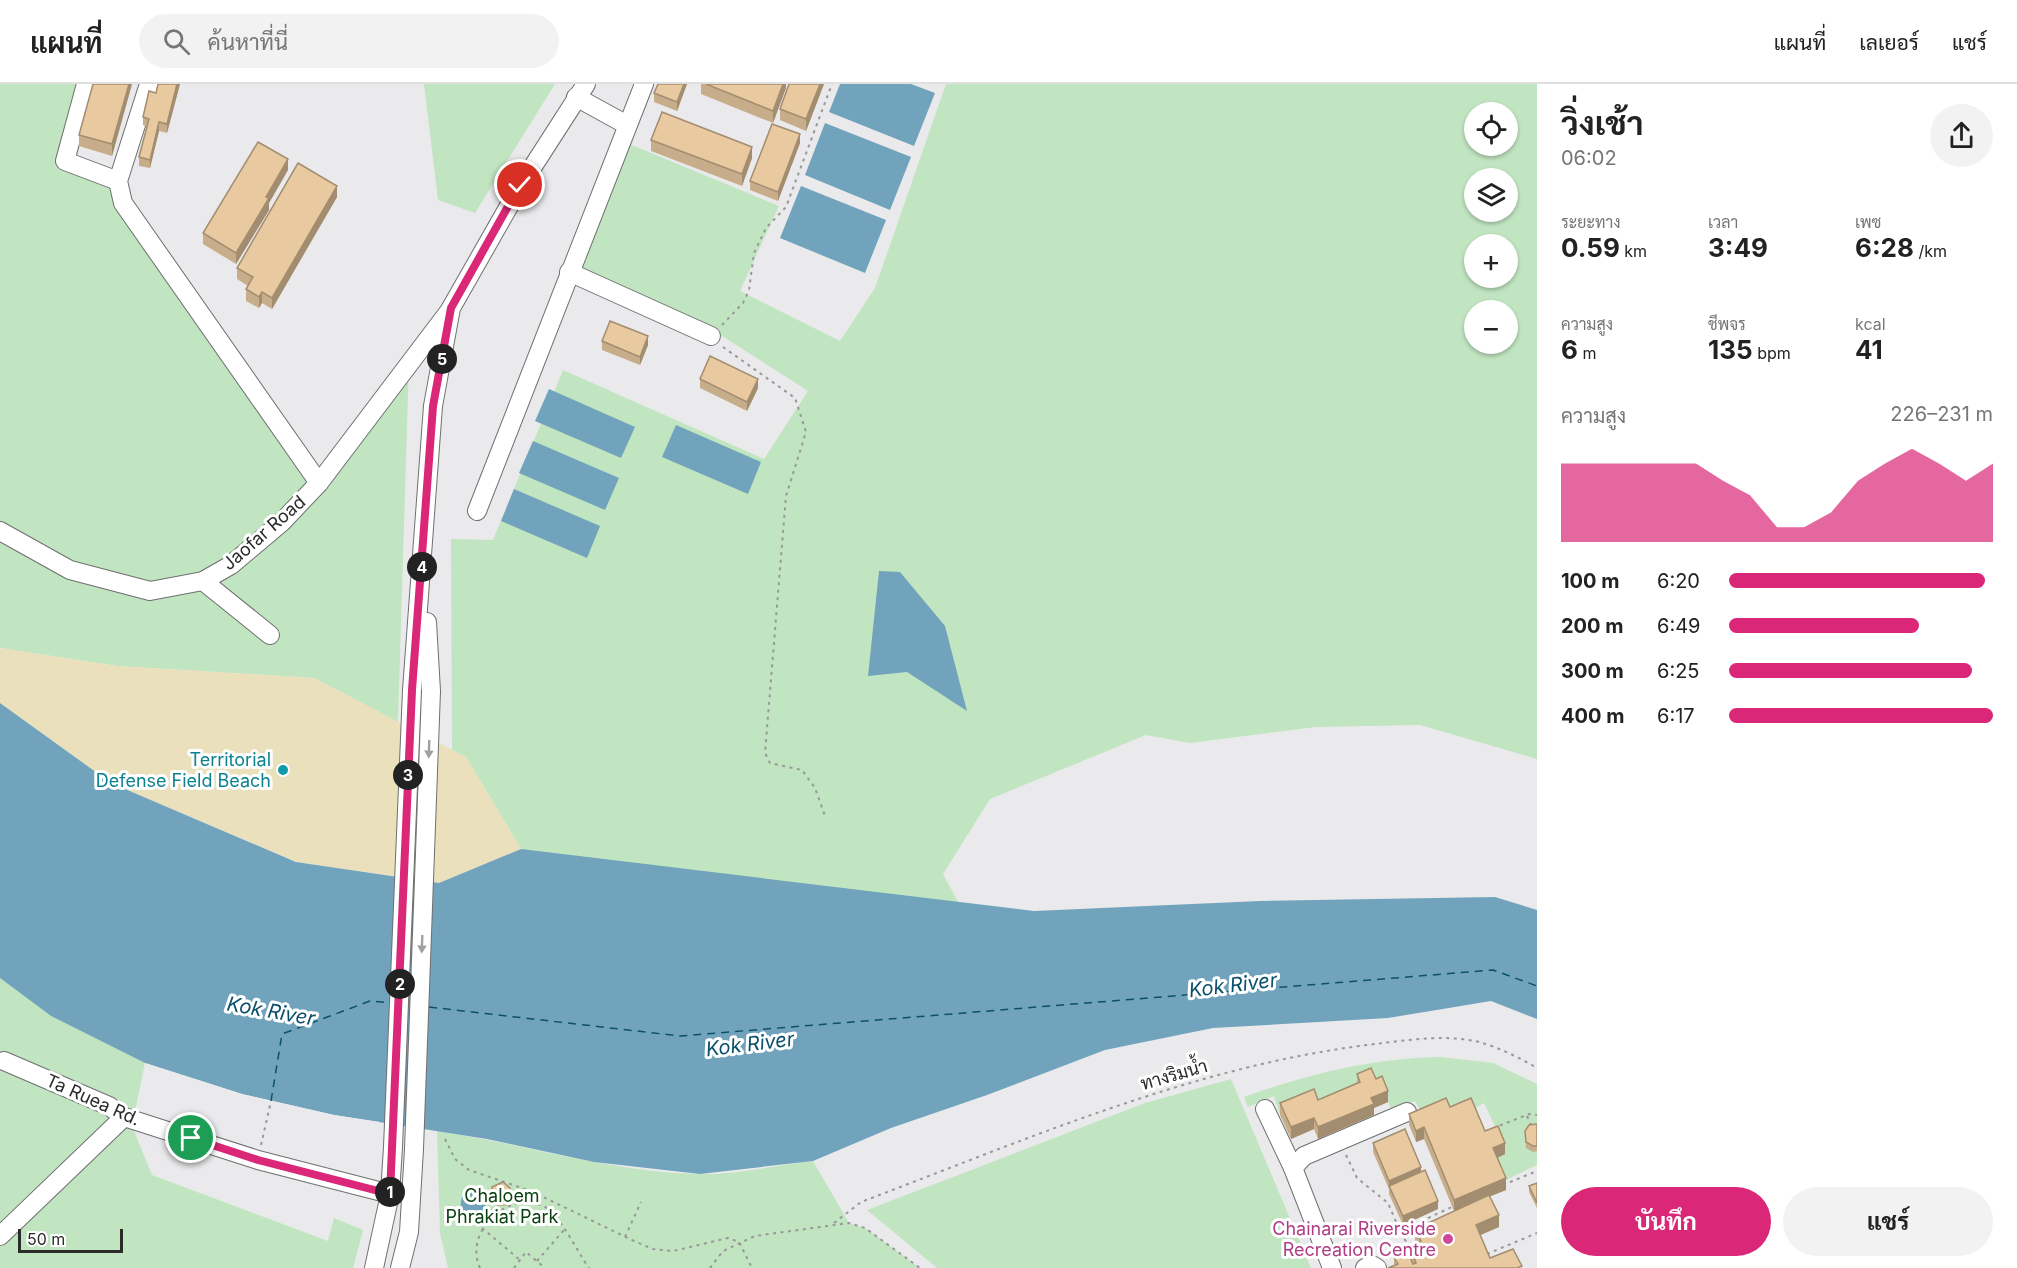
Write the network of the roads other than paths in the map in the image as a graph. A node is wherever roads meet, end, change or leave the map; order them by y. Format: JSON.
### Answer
{"nodes":[{"id":1,"x":86,"y":84,"type":"edge"},
{"id":2,"x":149,"y":84,"type":"edge"},
{"id":3,"x":644,"y":84,"type":"edge"},
{"id":4,"x":581,"y":91,"type":"edge"},
{"id":5,"x":627,"y":125,"type":"junction"},
{"id":6,"x":118,"y":181,"type":"junction"},
{"id":7,"x":569,"y":272,"type":"junction"},
{"id":8,"x":451,"y":308,"type":"junction"},
{"id":9,"x":711,"y":336,"type":"road end"},
{"id":10,"x":319,"y":483,"type":"junction"},
{"id":11,"x":477,"y":511,"type":"dead end"},
{"id":12,"x":0,"y":531,"type":"edge"},
{"id":13,"x":423,"y":558,"type":"junction"},
{"id":14,"x":203,"y":581,"type":"junction"},
{"id":15,"x":270,"y":635,"type":"dead end"},
{"id":16,"x":4,"y":1060,"type":"dead end"},
{"id":17,"x":1265,"y":1109,"type":"dead end"},
{"id":18,"x":1407,"y":1112,"type":"edge"},
{"id":19,"x":124,"y":1117,"type":"junction"},
{"id":20,"x":1293,"y":1168,"type":"junction"},
{"id":21,"x":390,"y":1194,"type":"junction"},
{"id":22,"x":409,"y":1232,"type":"junction"},
{"id":23,"x":0,"y":1236,"type":"edge"},
{"id":24,"x":374,"y":1268,"type":"edge"},
{"id":25,"x":400,"y":1268,"type":"edge"},
{"id":26,"x":411,"y":1268,"type":"edge"},
{"id":27,"x":1332,"y":1268,"type":"edge"},
{"id":28,"x":1365,"y":1268,"type":"edge"},
{"id":29,"x":1377,"y":1268,"type":"edge"}],
"edges":[{"from":1,"to":6,"type":"street"},
{"from":2,"to":6,"type":"street"},
{"from":3,"to":5,"type":"street"},
{"from":4,"to":5,"type":"street"},
{"from":4,"to":8,"type":"street"},
{"from":5,"to":7,"type":"street"},
{"from":6,"to":10,"type":"street"},
{"from":7,"to":9,"type":"street"},
{"from":7,"to":11,"type":"street"},
{"from":8,"to":10,"type":"street","name":"Jaofar Road"},
{"from":8,"to":13,"type":"street"},
{"from":10,"to":14,"type":"street","name":"Jaofar Road"},
{"from":12,"to":14,"type":"street","name":"Jaofar Road"},
{"from":13,"to":21,"type":"street"},
{"from":13,"to":22,"type":"street","one_way":true},
{"from":14,"to":15,"type":"street"},
{"from":16,"to":19,"type":"street","name":"Ta Ruea Rd."},
{"from":17,"to":20,"type":"street"},
{"from":18,"to":20,"type":"street"},
{"from":19,"to":21,"type":"street","name":"Ta Ruea Rd."},
{"from":19,"to":23,"type":"street"},
{"from":20,"to":27,"type":"street"},
{"from":21,"to":24,"type":"street"},
{"from":22,"to":25,"type":"street"},
{"from":22,"to":26,"type":"street"},
{"from":28,"to":29,"type":"street"}]}
